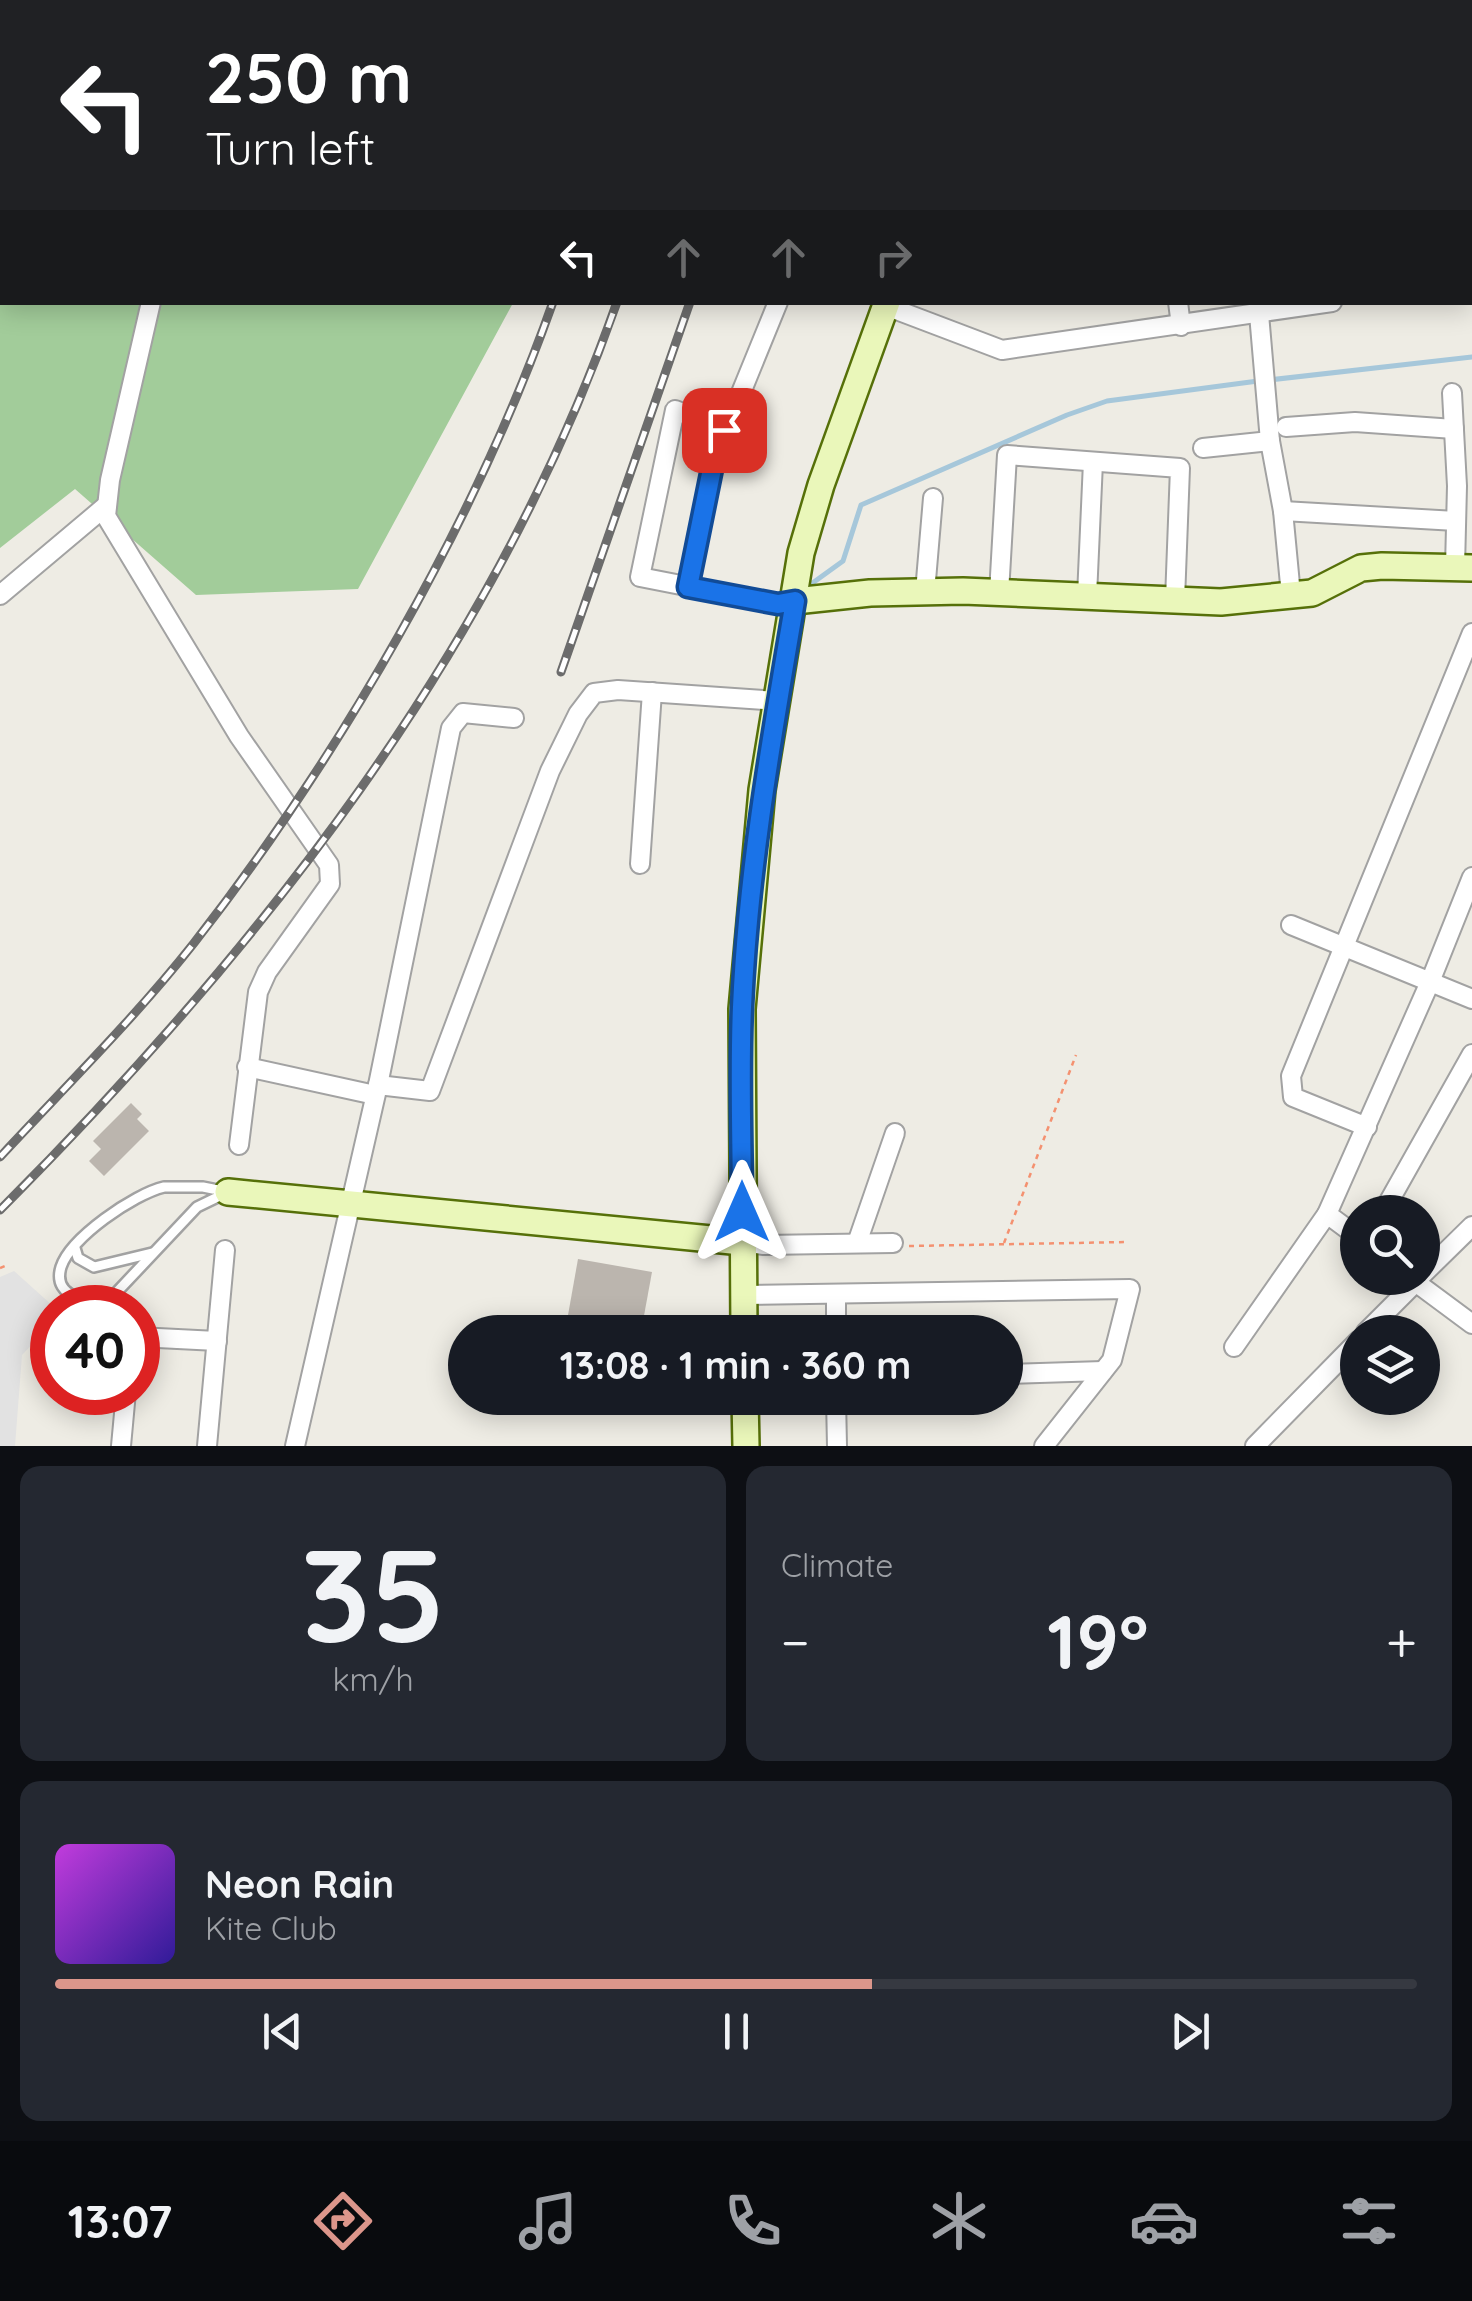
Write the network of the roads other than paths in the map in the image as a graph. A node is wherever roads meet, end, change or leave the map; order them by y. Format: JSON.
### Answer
{"nodes":[{"id":1,"x":150,"y":305,"type":"edge"},
{"id":2,"x":777,"y":305,"type":"edge"},
{"id":3,"x":886,"y":305,"type":"edge"},
{"id":4,"x":889,"y":305,"type":"edge"},
{"id":5,"x":1178,"y":305,"type":"edge"},
{"id":6,"x":1278,"y":307,"type":"edge"},
{"id":7,"x":1259,"y":314,"type":"junction"},
{"id":8,"x":1181,"y":326,"type":"junction"},
{"id":9,"x":1452,"y":393,"type":"dead end"},
{"id":10,"x":1286,"y":427,"type":"dead end"},
{"id":11,"x":1454,"y":429,"type":"junction"},
{"id":12,"x":724,"y":430,"type":"junction"},
{"id":13,"x":1270,"y":441,"type":"junction"},
{"id":14,"x":1203,"y":448,"type":"dead end"},
{"id":15,"x":1093,"y":462,"type":"junction"},
{"id":16,"x":1464,"y":484,"type":"edge"},
{"id":17,"x":933,"y":498,"type":"dead end"},
{"id":18,"x":107,"y":505,"type":"junction"},
{"id":19,"x":1283,"y":511,"type":"junction"},
{"id":20,"x":1456,"y":521,"type":"junction"},
{"id":21,"x":1463,"y":568,"type":"edge"},
{"id":22,"x":688,"y":587,"type":"junction"},
{"id":23,"x":926,"y":592,"type":"junction"},
{"id":24,"x":999,"y":592,"type":"junction"},
{"id":25,"x":0,"y":595,"type":"edge"},
{"id":26,"x":1290,"y":595,"type":"junction"},
{"id":27,"x":1087,"y":596,"type":"junction"},
{"id":28,"x":1175,"y":600,"type":"junction"},
{"id":29,"x":795,"y":601,"type":"junction"},
{"id":30,"x":1472,"y":634,"type":"edge"},
{"id":31,"x":652,"y":692,"type":"junction"},
{"id":32,"x":778,"y":701,"type":"junction"},
{"id":33,"x":514,"y":718,"type":"dead end"},
{"id":34,"x":640,"y":864,"type":"dead end"},
{"id":35,"x":1472,"y":878,"type":"edge"},
{"id":36,"x":1291,"y":925,"type":"dead end"},
{"id":37,"x":1344,"y":947,"type":"junction"},
{"id":38,"x":1430,"y":982,"type":"junction"},
{"id":39,"x":1472,"y":1000,"type":"edge"},
{"id":40,"x":1472,"y":1054,"type":"edge"},
{"id":41,"x":247,"y":1067,"type":"junction"},
{"id":42,"x":376,"y":1090,"type":"junction"},
{"id":43,"x":1367,"y":1128,"type":"junction"},
{"id":44,"x":895,"y":1133,"type":"dead end"},
{"id":45,"x":238,"y":1145,"type":"dead end"},
{"id":46,"x":228,"y":1192,"type":"junction"},
{"id":47,"x":1393,"y":1195,"type":"edge"},
{"id":48,"x":350,"y":1204,"type":"junction"},
{"id":49,"x":1327,"y":1214,"type":"junction"},
{"id":50,"x":1340,"y":1224,"type":"edge"},
{"id":51,"x":1472,"y":1226,"type":"edge"},
{"id":52,"x":742,"y":1242,"type":"junction"},
{"id":53,"x":857,"y":1243,"type":"junction"},
{"id":54,"x":893,"y":1243,"type":"road end"},
{"id":55,"x":76,"y":1248,"type":"junction"},
{"id":56,"x":225,"y":1250,"type":"dead end"},
{"id":57,"x":155,"y":1252,"type":"junction"},
{"id":58,"x":1440,"y":1256,"type":"edge"},
{"id":59,"x":836,"y":1294,"type":"junction"},
{"id":60,"x":743,"y":1295,"type":"junction"},
{"id":61,"x":1401,"y":1295,"type":"edge"},
{"id":62,"x":1437,"y":1295,"type":"edge"},
{"id":63,"x":744,"y":1315,"type":"edge"},
{"id":64,"x":836,"y":1315,"type":"edge"},
{"id":65,"x":1382,"y":1315,"type":"edge"},
{"id":66,"x":1472,"y":1324,"type":"edge"},
{"id":67,"x":160,"y":1338,"type":"edge"},
{"id":68,"x":216,"y":1341,"type":"junction"},
{"id":69,"x":1234,"y":1348,"type":"dead end"},
{"id":70,"x":1340,"y":1360,"type":"edge"},
{"id":71,"x":1103,"y":1371,"type":"junction"},
{"id":72,"x":1023,"y":1373,"type":"edge"},
{"id":73,"x":123,"y":1415,"type":"edge"},
{"id":74,"x":745,"y":1415,"type":"edge"},
{"id":75,"x":836,"y":1415,"type":"edge"},
{"id":76,"x":120,"y":1446,"type":"edge"},
{"id":77,"x":206,"y":1446,"type":"edge"},
{"id":78,"x":296,"y":1446,"type":"edge"},
{"id":79,"x":746,"y":1446,"type":"edge"},
{"id":80,"x":836,"y":1446,"type":"edge"},
{"id":81,"x":1044,"y":1446,"type":"edge"},
{"id":82,"x":1256,"y":1446,"type":"edge"}],
"edges":[{"from":1,"to":18,"type":"street"},
{"from":2,"to":12,"type":"street"},
{"from":3,"to":29,"type":"street"},
{"from":4,"to":8,"type":"street"},
{"from":5,"to":8,"type":"street"},
{"from":6,"to":7,"type":"street"},
{"from":7,"to":8,"type":"street"},
{"from":7,"to":13,"type":"street"},
{"from":9,"to":11,"type":"street"},
{"from":10,"to":11,"type":"street"},
{"from":11,"to":16,"type":"street"},
{"from":12,"to":22,"type":"street"},
{"from":12,"to":22,"type":"street"},
{"from":13,"to":14,"type":"street"},
{"from":13,"to":19,"type":"street"},
{"from":15,"to":24,"type":"street"},
{"from":15,"to":27,"type":"street"},
{"from":15,"to":28,"type":"street"},
{"from":16,"to":20,"type":"street"},
{"from":17,"to":23,"type":"street"},
{"from":18,"to":25,"type":"street"},
{"from":18,"to":41,"type":"street"},
{"from":19,"to":20,"type":"street"},
{"from":19,"to":26,"type":"street"},
{"from":20,"to":21,"type":"street"},
{"from":21,"to":26,"type":"street"},
{"from":22,"to":29,"type":"street"},
{"from":23,"to":24,"type":"street"},
{"from":23,"to":29,"type":"street"},
{"from":24,"to":27,"type":"street"},
{"from":26,"to":28,"type":"street"},
{"from":27,"to":28,"type":"street"},
{"from":29,"to":32,"type":"street"},
{"from":30,"to":37,"type":"street"},
{"from":31,"to":32,"type":"street"},
{"from":31,"to":34,"type":"street"},
{"from":31,"to":42,"type":"street"},
{"from":32,"to":52,"type":"street"},
{"from":33,"to":42,"type":"street"},
{"from":35,"to":38,"type":"street"},
{"from":36,"to":37,"type":"street"},
{"from":37,"to":38,"type":"street"},
{"from":37,"to":43,"type":"street"},
{"from":38,"to":39,"type":"street"},
{"from":38,"to":43,"type":"street"},
{"from":40,"to":47,"type":"street"},
{"from":41,"to":42,"type":"street"},
{"from":41,"to":45,"type":"street"},
{"from":42,"to":48,"type":"street"},
{"from":43,"to":49,"type":"street"},
{"from":44,"to":53,"type":"street"},
{"from":46,"to":48,"type":"street"},
{"from":46,"to":55,"type":"lane"},
{"from":46,"to":57,"type":"lane"},
{"from":48,"to":52,"type":"street"},
{"from":48,"to":78,"type":"street"},
{"from":49,"to":50,"type":"street"},
{"from":49,"to":69,"type":"street"},
{"from":51,"to":58,"type":"street"},
{"from":52,"to":53,"type":"street"},
{"from":52,"to":60,"type":"street"},
{"from":53,"to":54,"type":"street"},
{"from":55,"to":57,"type":"lane"},
{"from":55,"to":57,"type":"lane"},
{"from":56,"to":68,"type":"street"},
{"from":59,"to":60,"type":"street"},
{"from":59,"to":64,"type":"street"},
{"from":59,"to":71,"type":"street"},
{"from":60,"to":63,"type":"street"},
{"from":61,"to":65,"type":"street"},
{"from":62,"to":66,"type":"street"},
{"from":67,"to":68,"type":"street"},
{"from":68,"to":77,"type":"street"},
{"from":70,"to":82,"type":"street"},
{"from":71,"to":72,"type":"street"},
{"from":71,"to":81,"type":"street"},
{"from":73,"to":76,"type":"street"},
{"from":74,"to":79,"type":"street"},
{"from":75,"to":80,"type":"street"}]}
